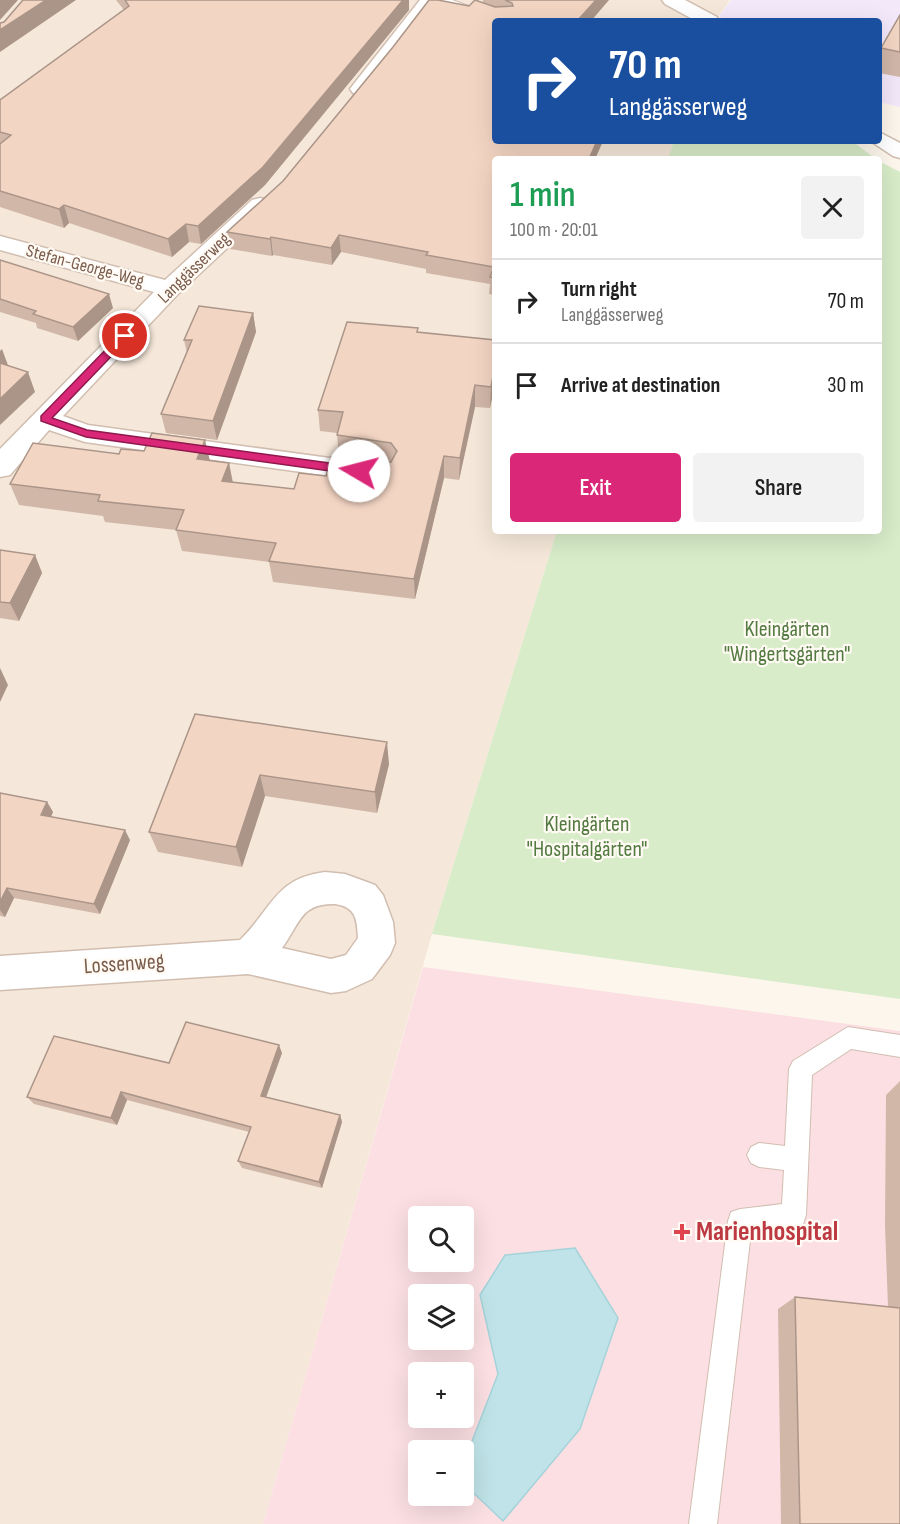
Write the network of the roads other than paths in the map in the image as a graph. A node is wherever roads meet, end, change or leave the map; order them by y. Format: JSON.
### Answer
{"nodes":[{"id":1,"x":429,"y":0,"type":"edge"},
{"id":2,"x":441,"y":0,"type":"edge"},
{"id":3,"x":671,"y":0,"type":"edge"},
{"id":4,"x":705,"y":11,"type":"edge"},
{"id":5,"x":497,"y":18,"type":"edge"},
{"id":6,"x":350,"y":101,"type":"edge"},
{"id":7,"x":882,"y":140,"type":"edge"},
{"id":8,"x":900,"y":152,"type":"edge"},
{"id":9,"x":275,"y":192,"type":"edge"},
{"id":10,"x":0,"y":243,"type":"edge"},
{"id":11,"x":170,"y":289,"type":"junction"},
{"id":12,"x":45,"y":419,"type":"junction"},
{"id":13,"x":0,"y":468,"type":"edge"},
{"id":14,"x":382,"y":474,"type":"edge"},
{"id":15,"x":248,"y":957,"type":"dead end"},
{"id":16,"x":0,"y":973,"type":"edge"},
{"id":17,"x":900,"y":1046,"type":"edge"},
{"id":18,"x":759,"y":1155,"type":"dead end"},
{"id":19,"x":796,"y":1160,"type":"junction"},
{"id":20,"x":703,"y":1524,"type":"edge"}],
"edges":[{"from":1,"to":6,"type":"street"},
{"from":2,"to":5,"type":"lane"},
{"from":3,"to":4,"type":"street"},
{"from":7,"to":8,"type":"street"},
{"from":9,"to":11,"type":"street","name":"Langgässerweg"},
{"from":10,"to":11,"type":"street","name":"Stefan-George-Weg"},
{"from":11,"to":12,"type":"street","name":"Langgässerweg"},
{"from":12,"to":13,"type":"street","name":"Langgässerweg"},
{"from":12,"to":14,"type":"street"},
{"from":15,"to":16,"type":"street","name":"Lossenweg"},
{"from":17,"to":19,"type":"lane"},
{"from":18,"to":19,"type":"lane"},
{"from":19,"to":20,"type":"lane"}]}
